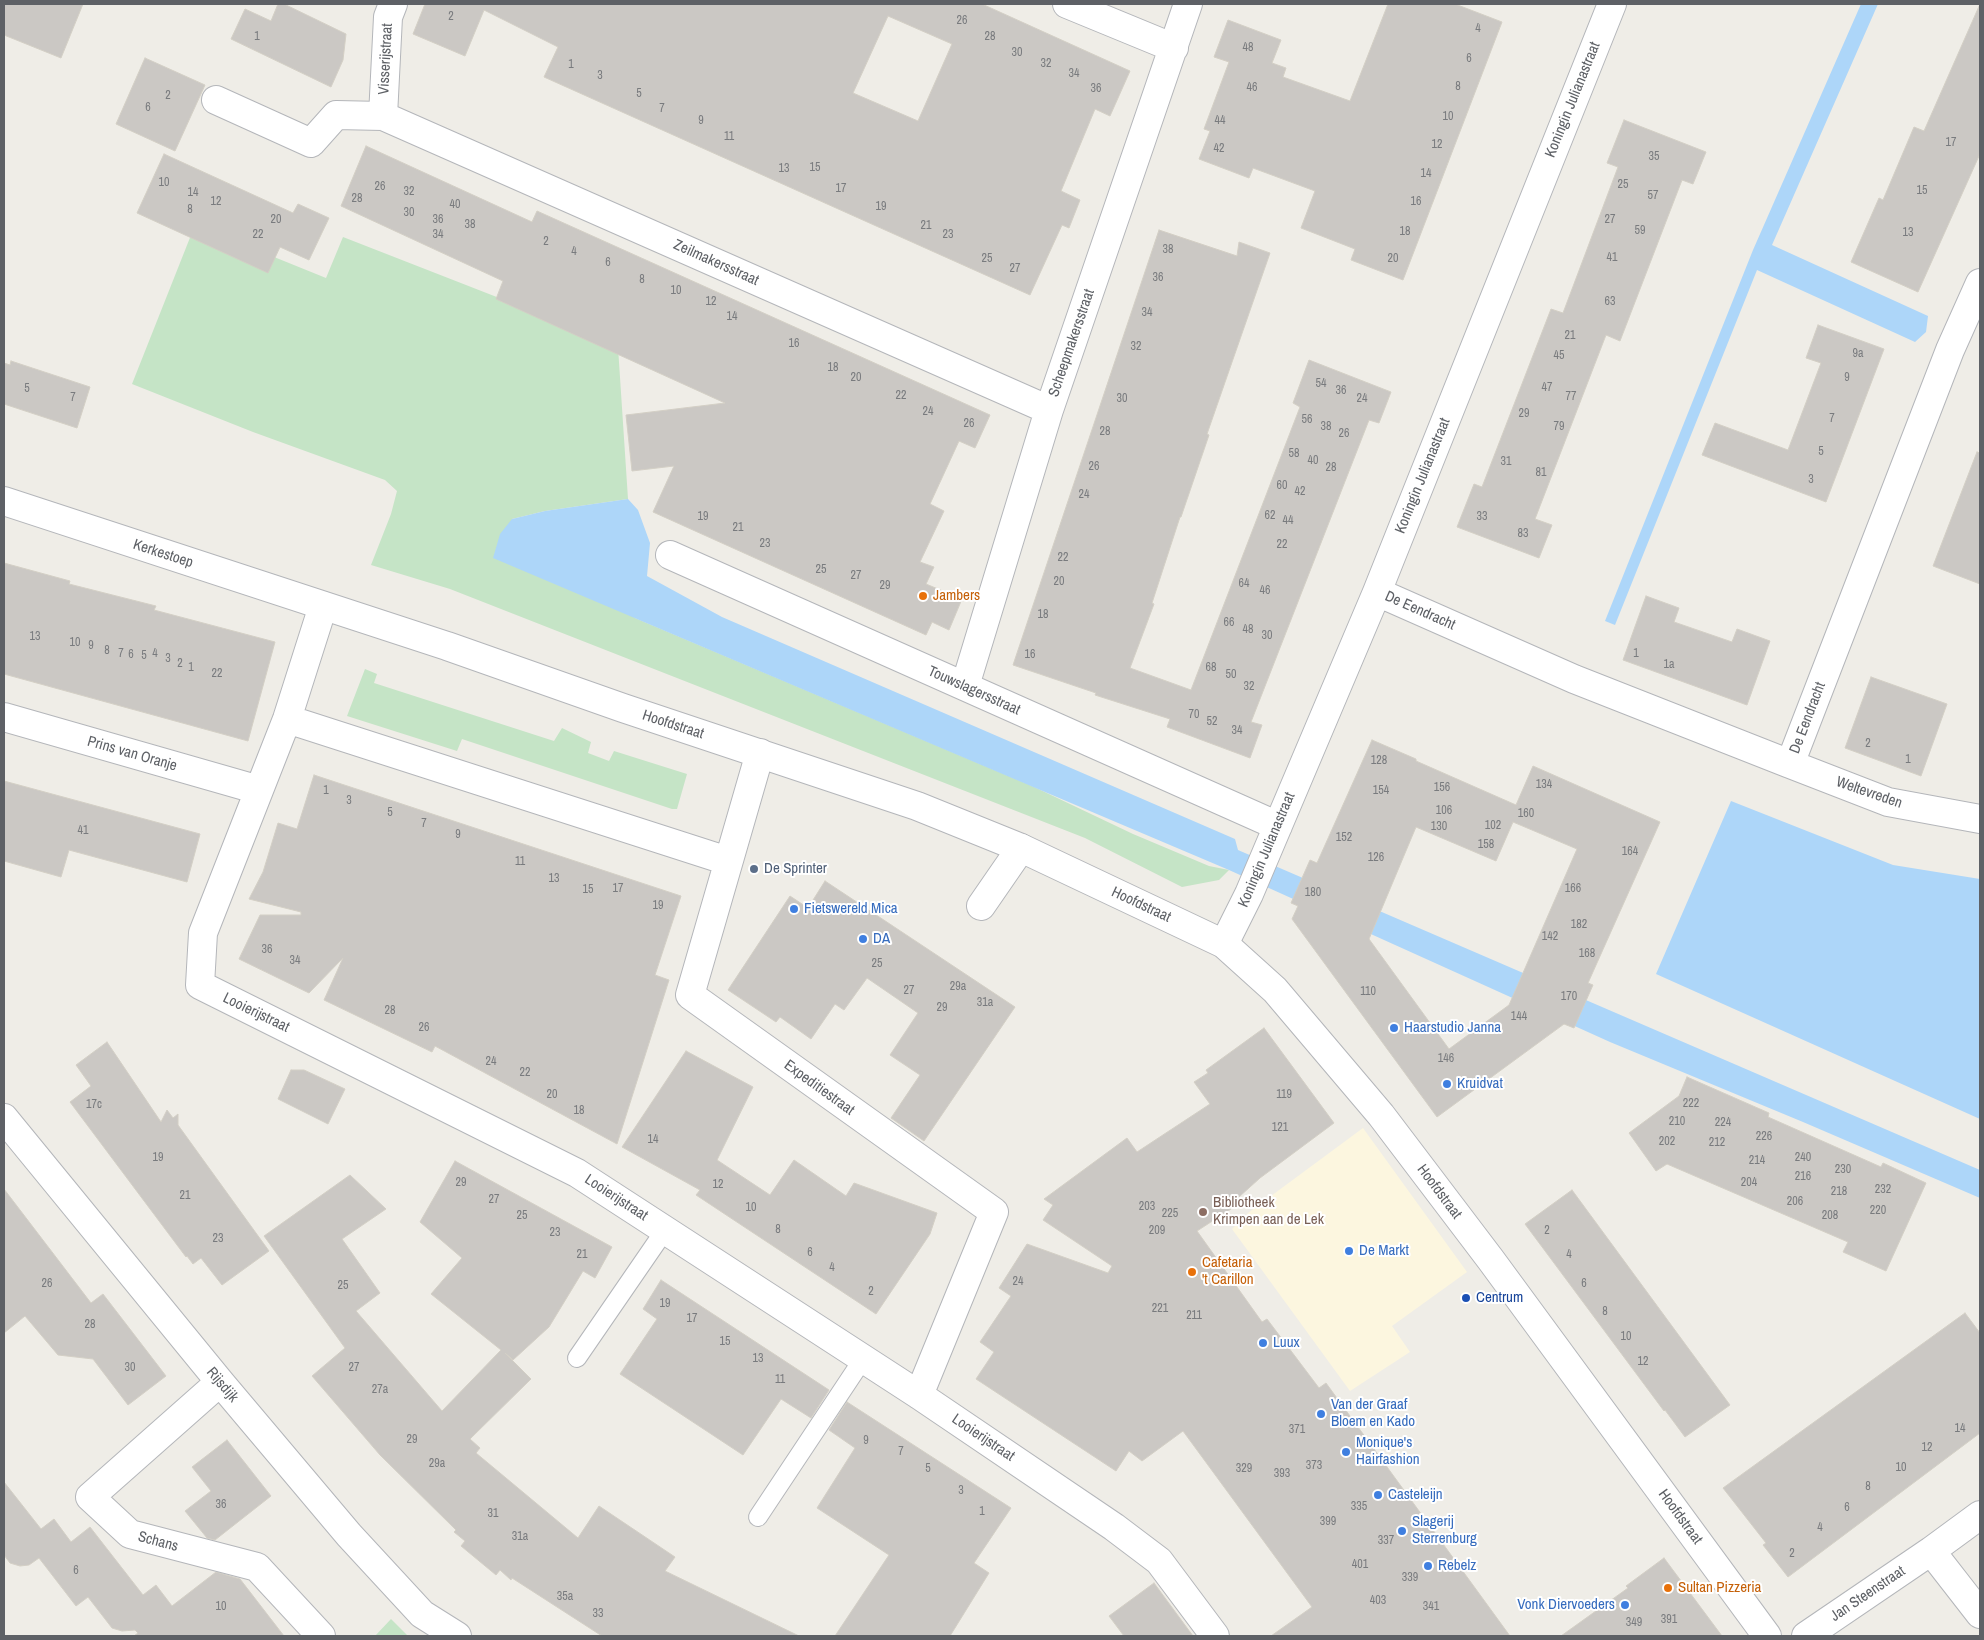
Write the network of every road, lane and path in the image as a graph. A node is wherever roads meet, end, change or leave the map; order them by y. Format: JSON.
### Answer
{"nodes":[{"id":1,"x":393,"y":4,"type":"edge"},
{"id":2,"x":1067,"y":4,"type":"edge"},
{"id":3,"x":1188,"y":4,"type":"edge"},
{"id":4,"x":1612,"y":4,"type":"edge"},
{"id":5,"x":1174,"y":48,"type":"junction"},
{"id":6,"x":216,"y":100,"type":"dead end"},
{"id":7,"x":383,"y":116,"type":"junction"},
{"id":8,"x":1980,"y":284,"type":"edge"},
{"id":9,"x":1049,"y":410,"type":"junction"},
{"id":10,"x":4,"y":501,"type":"edge"},
{"id":11,"x":670,"y":555,"type":"dead end"},
{"id":12,"x":1377,"y":592,"type":"junction"},
{"id":13,"x":323,"y":606,"type":"junction"},
{"id":14,"x":965,"y":686,"type":"junction"},
{"id":15,"x":4,"y":717,"type":"edge"},
{"id":16,"x":287,"y":719,"type":"junction"},
{"id":17,"x":760,"y":753,"type":"junction"},
{"id":18,"x":1790,"y":764,"type":"junction"},
{"id":19,"x":260,"y":790,"type":"junction"},
{"id":20,"x":1980,"y":819,"type":"edge"},
{"id":21,"x":1278,"y":826,"type":"junction"},
{"id":22,"x":1021,"y":848,"type":"junction"},
{"id":23,"x":728,"y":861,"type":"junction"},
{"id":24,"x":981,"y":906,"type":"dead end"},
{"id":25,"x":1224,"y":944,"type":"junction"},
{"id":26,"x":4,"y":1118,"type":"edge"},
{"id":27,"x":665,"y":1230,"type":"junction"},
{"id":28,"x":577,"y":1358,"type":"dead end"},
{"id":29,"x":864,"y":1358,"type":"junction"},
{"id":30,"x":220,"y":1382,"type":"junction"},
{"id":31,"x":919,"y":1395,"type":"junction"},
{"id":32,"x":1980,"y":1514,"type":"edge"},
{"id":33,"x":758,"y":1517,"type":"dead end"},
{"id":34,"x":1931,"y":1551,"type":"junction"},
{"id":35,"x":1980,"y":1614,"type":"edge"},
{"id":36,"x":321,"y":1636,"type":"edge"},
{"id":37,"x":457,"y":1636,"type":"edge"},
{"id":38,"x":1214,"y":1636,"type":"edge"},
{"id":39,"x":1767,"y":1636,"type":"edge"},
{"id":40,"x":1806,"y":1636,"type":"edge"}],
"edges":[{"from":1,"to":7,"type":"street","name":"Visserijstraat"},
{"from":2,"to":5,"type":"street"},
{"from":3,"to":5,"type":"street","name":"Scheepmakersstraat"},
{"from":4,"to":12,"type":"street","name":"Koningin Julianastraat"},
{"from":5,"to":9,"type":"street","name":"Scheepmakersstraat"},
{"from":6,"to":7,"type":"street"},
{"from":7,"to":9,"type":"street","name":"Zeilmakersstraat"},
{"from":8,"to":18,"type":"street","name":"De Eendracht"},
{"from":9,"to":14,"type":"street","name":"Scheepmakersstraat"},
{"from":10,"to":13,"type":"street","name":"Kerkestoep"},
{"from":11,"to":14,"type":"street","name":"Touwslagersstraat"},
{"from":12,"to":18,"type":"street","name":"De Eendracht"},
{"from":12,"to":21,"type":"street","name":"Koningin Julianastraat"},
{"from":13,"to":16,"type":"street","name":"Looierijstraat"},
{"from":13,"to":17,"type":"street","name":"Hoofdstraat"},
{"from":14,"to":21,"type":"street","name":"Touwslagersstraat"},
{"from":15,"to":19,"type":"street","name":"Prins van Oranje"},
{"from":16,"to":19,"type":"street","name":"Looierijstraat"},
{"from":16,"to":23,"type":"street"},
{"from":17,"to":22,"type":"street","name":"Hoofdstraat"},
{"from":17,"to":23,"type":"street","name":"Expeditiestraat"},
{"from":18,"to":20,"type":"street","name":"Weltevreden"},
{"from":19,"to":27,"type":"street","name":"Looierijstraat"},
{"from":21,"to":25,"type":"street","name":"Koningin Julianastraat"},
{"from":22,"to":24,"type":"street"},
{"from":22,"to":25,"type":"street","name":"Hoofdstraat"},
{"from":23,"to":31,"type":"street","name":"Expeditiestraat"},
{"from":25,"to":39,"type":"street","name":"Hoofdstraat"},
{"from":26,"to":30,"type":"street","name":"Rijsdijk"},
{"from":27,"to":28,"type":"lane"},
{"from":27,"to":29,"type":"street","name":"Looierijstraat"},
{"from":29,"to":31,"type":"street","name":"Looierijstraat"},
{"from":29,"to":33,"type":"lane"},
{"from":30,"to":36,"type":"street","name":"Schans"},
{"from":30,"to":37,"type":"street","name":"Rijsdijk"},
{"from":31,"to":38,"type":"street","name":"Looierijstraat"},
{"from":32,"to":34,"type":"street","name":"Jan Steenstraat"},
{"from":34,"to":35,"type":"street"},
{"from":34,"to":40,"type":"street","name":"Jan Steenstraat"}]}
